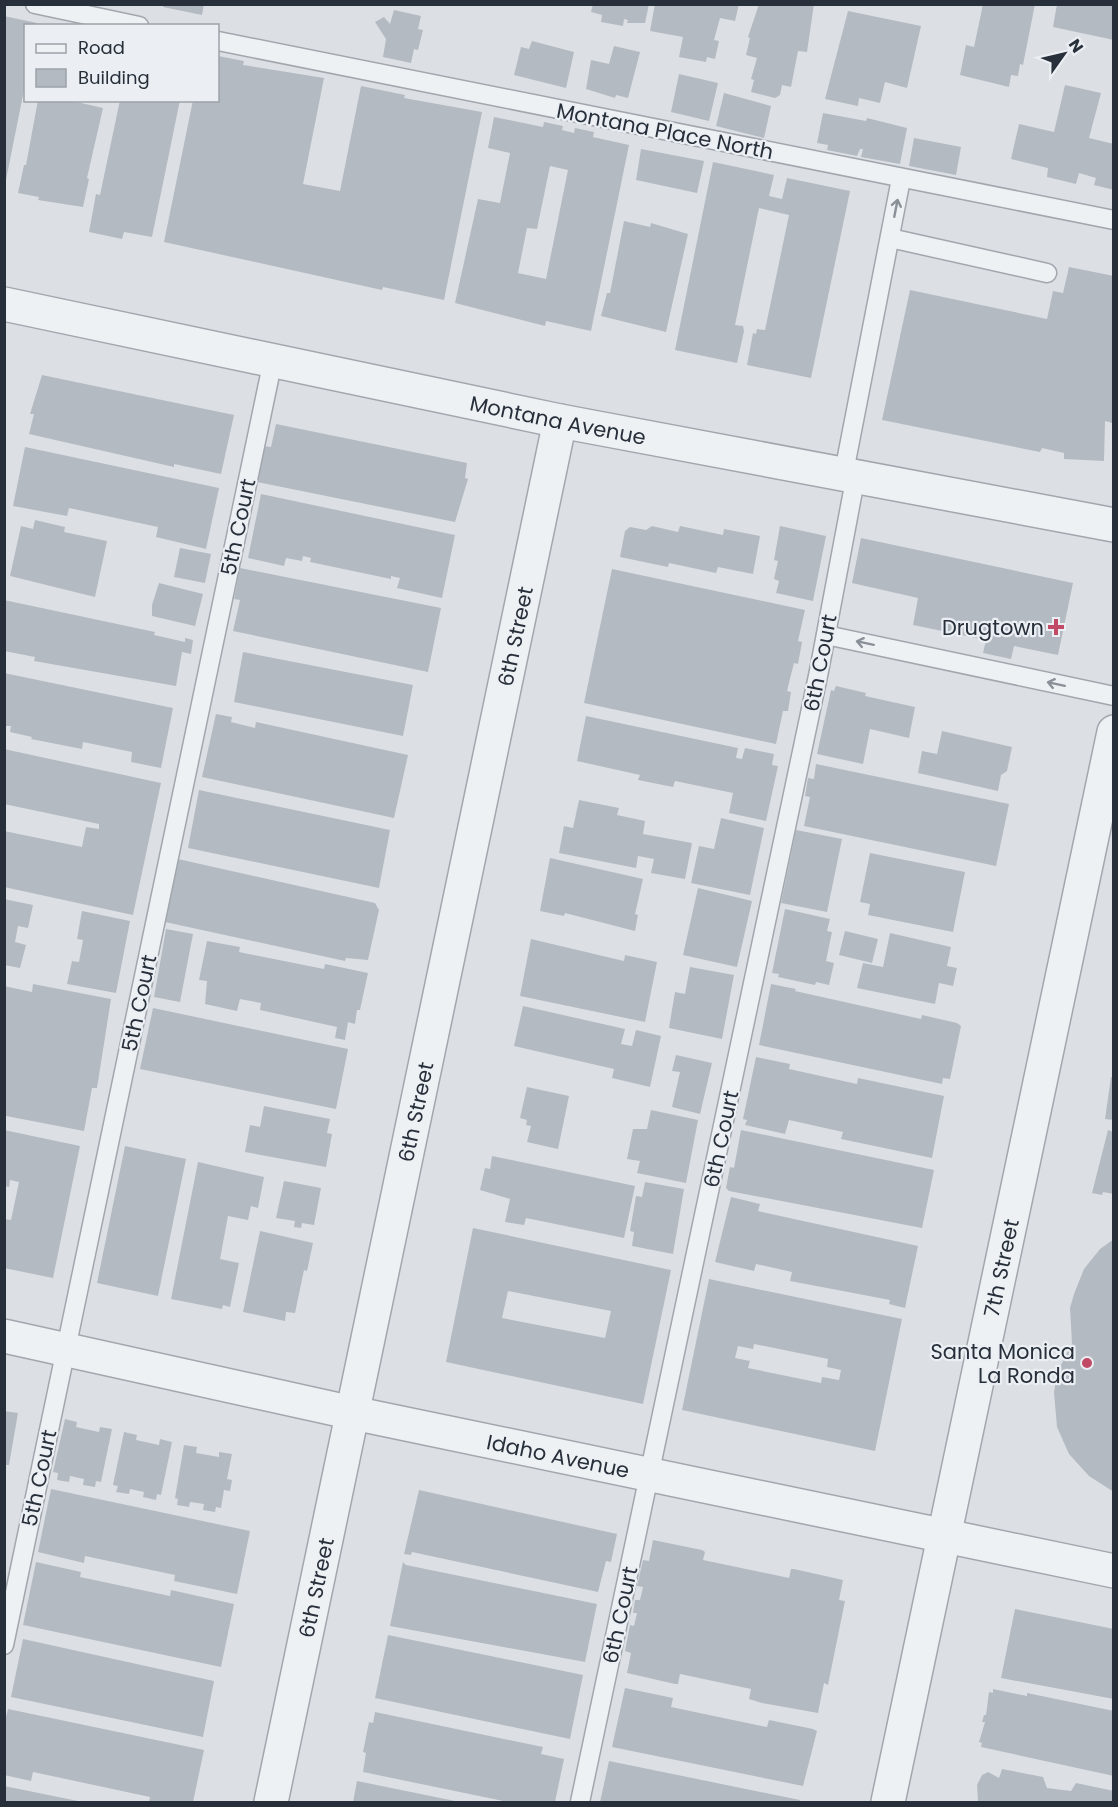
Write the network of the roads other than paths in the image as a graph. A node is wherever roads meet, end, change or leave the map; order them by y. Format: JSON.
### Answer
{"nodes":[{"id":1,"x":35,"y":4,"type":"edge"},
{"id":2,"x":130,"y":24,"type":"edge"},
{"id":3,"x":219,"y":41,"type":"edge"},
{"id":4,"x":901,"y":179,"type":"junction"},
{"id":5,"x":1113,"y":220,"type":"edge"},
{"id":6,"x":890,"y":238,"type":"junction"},
{"id":7,"x":1047,"y":273,"type":"dead end"},
{"id":8,"x":4,"y":304,"type":"edge"},
{"id":9,"x":273,"y":360,"type":"junction"},
{"id":10,"x":560,"y":421,"type":"junction"},
{"id":11,"x":850,"y":473,"type":"junction"},
{"id":12,"x":1113,"y":525,"type":"edge"},
{"id":13,"x":826,"y":635,"type":"junction"},
{"id":14,"x":1113,"y":696,"type":"edge"},
{"id":15,"x":1113,"y":732,"type":"edge"},
{"id":16,"x":4,"y":1336,"type":"edge"},
{"id":17,"x":67,"y":1348,"type":"junction"},
{"id":18,"x":353,"y":1413,"type":"junction"},
{"id":19,"x":650,"y":1475,"type":"junction"},
{"id":20,"x":945,"y":1536,"type":"junction"},
{"id":21,"x":1113,"y":1571,"type":"edge"},
{"id":22,"x":4,"y":1645,"type":"edge"},
{"id":23,"x":271,"y":1803,"type":"edge"},
{"id":24,"x":580,"y":1803,"type":"edge"},
{"id":25,"x":888,"y":1803,"type":"edge"}],
"edges":[{"from":1,"to":2,"type":"lane"},
{"from":3,"to":4,"type":"lane","name":"Montana Place North"},
{"from":4,"to":5,"type":"lane","name":"Montana Place North"},
{"from":6,"to":4,"type":"lane","name":"6th Court","one_way":true},
{"from":6,"to":7,"type":"lane"},
{"from":6,"to":11,"type":"lane","name":"6th Court"},
{"from":8,"to":9,"type":"street","name":"Montana Avenue"},
{"from":9,"to":10,"type":"street","name":"Montana Avenue"},
{"from":9,"to":17,"type":"lane","name":"5th Court"},
{"from":10,"to":11,"type":"street","name":"Montana Avenue"},
{"from":10,"to":18,"type":"street","name":"6th Street"},
{"from":11,"to":12,"type":"street","name":"Montana Avenue"},
{"from":11,"to":13,"type":"lane","name":"6th Court"},
{"from":14,"to":13,"type":"lane","one_way":true},
{"from":13,"to":19,"type":"lane","name":"6th Court"},
{"from":15,"to":20,"type":"street","name":"7th Street"},
{"from":16,"to":17,"type":"street","name":"Idaho Avenue"},
{"from":17,"to":18,"type":"street","name":"Idaho Avenue"},
{"from":17,"to":22,"type":"lane","name":"5th Court"},
{"from":18,"to":19,"type":"street","name":"Idaho Avenue"},
{"from":18,"to":23,"type":"street","name":"6th Street"},
{"from":19,"to":20,"type":"street","name":"Idaho Avenue"},
{"from":19,"to":24,"type":"lane","name":"6th Court"},
{"from":20,"to":21,"type":"street","name":"Idaho Avenue"},
{"from":20,"to":25,"type":"street","name":"7th Street"}]}
